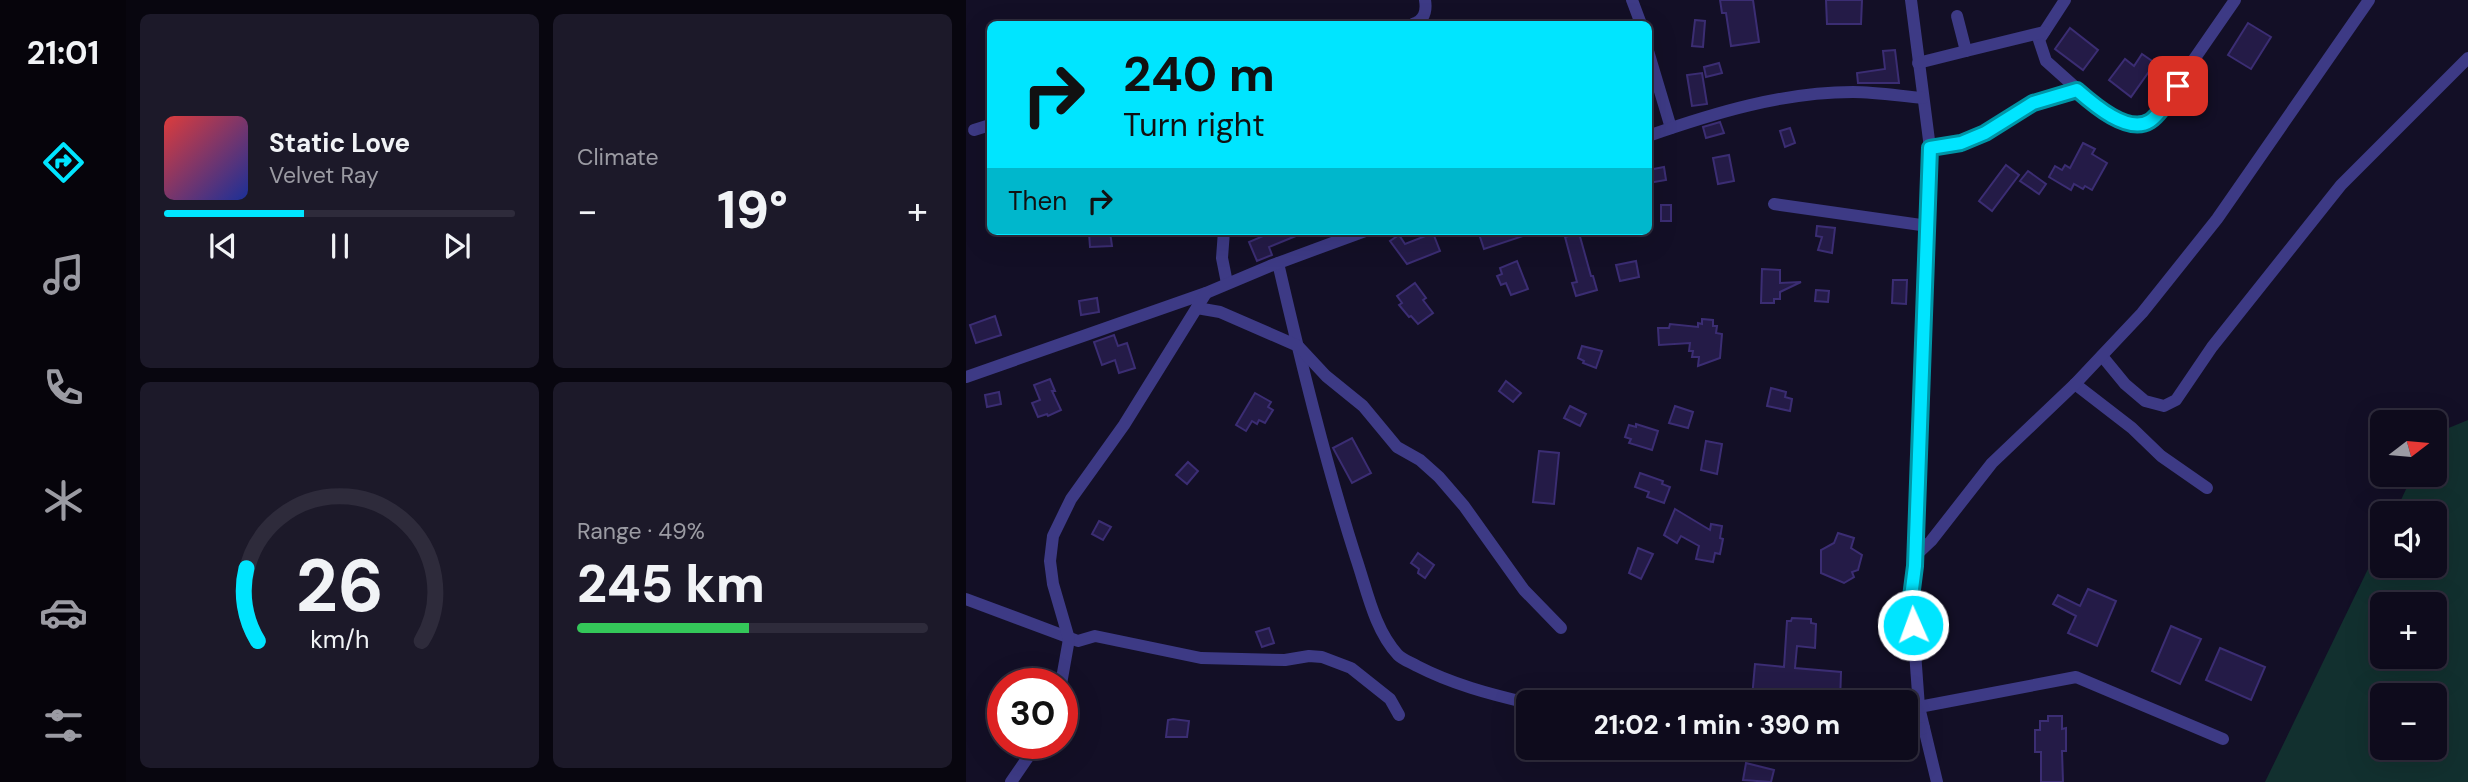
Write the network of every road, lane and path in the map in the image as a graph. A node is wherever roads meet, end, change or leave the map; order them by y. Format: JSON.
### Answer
{"nodes":[{"id":1,"x":1425,"y":0,"type":"edge"},
{"id":2,"x":1632,"y":0,"type":"edge"},
{"id":3,"x":1911,"y":0,"type":"edge"},
{"id":4,"x":2065,"y":0,"type":"edge"},
{"id":5,"x":2235,"y":0,"type":"edge"},
{"id":6,"x":2369,"y":0,"type":"edge"},
{"id":7,"x":1957,"y":16,"type":"dead end"},
{"id":8,"x":1421,"y":21,"type":"edge"},
{"id":9,"x":1640,"y":21,"type":"edge"},
{"id":10,"x":2044,"y":32,"type":"junction"},
{"id":11,"x":1966,"y":51,"type":"junction"},
{"id":12,"x":2468,"y":58,"type":"edge"},
{"id":13,"x":1918,"y":63,"type":"junction"},
{"id":14,"x":1652,"y":64,"type":"edge"},
{"id":15,"x":2077,"y":90,"type":"junction"},
{"id":16,"x":1923,"y":98,"type":"junction"},
{"id":17,"x":987,"y":126,"type":"edge"},
{"id":18,"x":1671,"y":128,"type":"junction"},
{"id":19,"x":974,"y":130,"type":"dead end"},
{"id":20,"x":1652,"y":135,"type":"edge"},
{"id":21,"x":1930,"y":148,"type":"junction"},
{"id":22,"x":1774,"y":204,"type":"dead end"},
{"id":23,"x":1928,"y":226,"type":"junction"},
{"id":24,"x":1224,"y":235,"type":"edge"},
{"id":25,"x":1354,"y":235,"type":"edge"},
{"id":26,"x":1278,"y":263,"type":"junction"},
{"id":27,"x":1227,"y":283,"type":"junction"},
{"id":28,"x":1206,"y":293,"type":"junction"},
{"id":29,"x":1197,"y":308,"type":"junction"},
{"id":30,"x":1298,"y":346,"type":"junction"},
{"id":31,"x":2102,"y":356,"type":"junction"},
{"id":32,"x":966,"y":377,"type":"edge"},
{"id":33,"x":2075,"y":384,"type":"junction"},
{"id":34,"x":2207,"y":488,"type":"dead end"},
{"id":35,"x":1914,"y":557,"type":"junction"},
{"id":36,"x":966,"y":599,"type":"edge"},
{"id":37,"x":1561,"y":628,"type":"dead end"},
{"id":38,"x":1069,"y":639,"type":"junction"},
{"id":39,"x":1064,"y":668,"type":"edge"},
{"id":40,"x":1516,"y":700,"type":"edge"},
{"id":41,"x":1919,"y":707,"type":"junction"},
{"id":42,"x":1399,"y":715,"type":"dead end"},
{"id":43,"x":1924,"y":728,"type":"junction"},
{"id":44,"x":1918,"y":730,"type":"edge"},
{"id":45,"x":2223,"y":739,"type":"dead end"},
{"id":46,"x":1027,"y":759,"type":"edge"},
{"id":47,"x":1012,"y":782,"type":"edge"},
{"id":48,"x":1937,"y":782,"type":"edge"}],
"edges":[{"from":1,"to":8,"type":"street"},
{"from":2,"to":9,"type":"street"},
{"from":3,"to":13,"type":"street"},
{"from":4,"to":10,"type":"street"},
{"from":5,"to":15,"type":"street"},
{"from":6,"to":31,"type":"street"},
{"from":7,"to":11,"type":"street"},
{"from":10,"to":11,"type":"street"},
{"from":10,"to":15,"type":"street"},
{"from":11,"to":13,"type":"street"},
{"from":12,"to":31,"type":"street"},
{"from":13,"to":16,"type":"street"},
{"from":14,"to":18,"type":"street"},
{"from":15,"to":21,"type":"street"},
{"from":16,"to":18,"type":"street"},
{"from":16,"to":21,"type":"street"},
{"from":17,"to":19,"type":"street"},
{"from":18,"to":20,"type":"street"},
{"from":21,"to":23,"type":"street"},
{"from":22,"to":23,"type":"street"},
{"from":23,"to":35,"type":"street"},
{"from":24,"to":27,"type":"street"},
{"from":25,"to":26,"type":"street"},
{"from":26,"to":27,"type":"street"},
{"from":26,"to":30,"type":"street"},
{"from":27,"to":28,"type":"street"},
{"from":28,"to":29,"type":"street"},
{"from":28,"to":32,"type":"street"},
{"from":29,"to":30,"type":"street"},
{"from":29,"to":38,"type":"street"},
{"from":30,"to":37,"type":"street"},
{"from":30,"to":40,"type":"street"},
{"from":31,"to":33,"type":"street"},
{"from":33,"to":34,"type":"street"},
{"from":33,"to":35,"type":"street"},
{"from":35,"to":41,"type":"street"},
{"from":36,"to":38,"type":"street"},
{"from":38,"to":39,"type":"street"},
{"from":38,"to":42,"type":"street"},
{"from":41,"to":43,"type":"street"},
{"from":41,"to":45,"type":"street"},
{"from":43,"to":44,"type":"street"},
{"from":43,"to":48,"type":"street"},
{"from":46,"to":47,"type":"street"}]}
